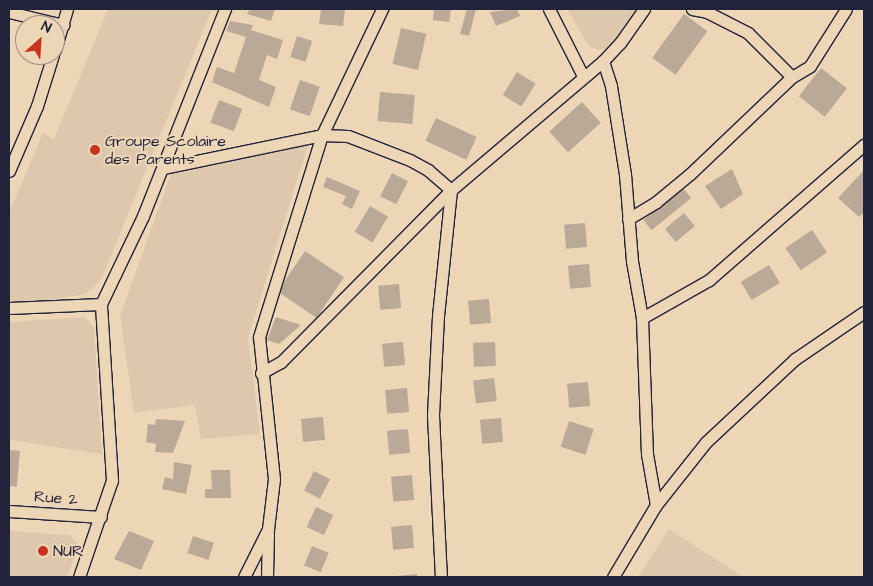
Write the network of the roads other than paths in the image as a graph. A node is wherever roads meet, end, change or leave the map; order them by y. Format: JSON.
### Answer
{"nodes":[{"id":1,"x":225,"y":9,"type":"edge"},
{"id":2,"x":382,"y":9,"type":"edge"},
{"id":3,"x":549,"y":9,"type":"edge"},
{"id":4,"x":644,"y":9,"type":"edge"},
{"id":5,"x":692,"y":9,"type":"edge"},
{"id":6,"x":846,"y":9,"type":"edge"},
{"id":7,"x":9,"y":12,"type":"edge"},
{"id":8,"x":21,"y":15,"type":"edge"},
{"id":9,"x":603,"y":61,"type":"junction"},
{"id":10,"x":50,"y":65,"type":"edge"},
{"id":11,"x":584,"y":76,"type":"junction"},
{"id":12,"x":792,"y":77,"type":"junction"},
{"id":13,"x":322,"y":135,"type":"junction"},
{"id":14,"x":864,"y":145,"type":"edge"},
{"id":15,"x":163,"y":168,"type":"junction"},
{"id":16,"x":9,"y":171,"type":"edge"},
{"id":17,"x":451,"y":190,"type":"junction"},
{"id":18,"x":628,"y":219,"type":"junction"},
{"id":19,"x":101,"y":304,"type":"junction"},
{"id":20,"x":9,"y":308,"type":"edge"},
{"id":21,"x":864,"y":312,"type":"edge"},
{"id":22,"x":642,"y":318,"type":"junction"},
{"id":23,"x":261,"y":373,"type":"junction"},
{"id":24,"x":656,"y":505,"type":"junction"},
{"id":25,"x":9,"y":511,"type":"edge"},
{"id":26,"x":101,"y":517,"type":"junction"},
{"id":27,"x":268,"y":529,"type":"junction"},
{"id":28,"x":79,"y":577,"type":"edge"},
{"id":29,"x":244,"y":577,"type":"edge"},
{"id":30,"x":267,"y":577,"type":"edge"},
{"id":31,"x":441,"y":577,"type":"edge"},
{"id":32,"x":613,"y":577,"type":"edge"}],
"edges":[{"from":1,"to":15,"type":"street"},
{"from":2,"to":13,"type":"street"},
{"from":3,"to":11,"type":"street"},
{"from":4,"to":9,"type":"street"},
{"from":5,"to":12,"type":"street"},
{"from":6,"to":12,"type":"street"},
{"from":7,"to":8,"type":"street"},
{"from":9,"to":11,"type":"street"},
{"from":9,"to":18,"type":"street"},
{"from":10,"to":16,"type":"street"},
{"from":11,"to":17,"type":"street"},
{"from":12,"to":18,"type":"street"},
{"from":13,"to":15,"type":"street"},
{"from":13,"to":17,"type":"street"},
{"from":13,"to":23,"type":"street"},
{"from":14,"to":22,"type":"street"},
{"from":15,"to":19,"type":"street"},
{"from":17,"to":23,"type":"street"},
{"from":17,"to":31,"type":"street"},
{"from":18,"to":22,"type":"street"},
{"from":19,"to":20,"type":"street"},
{"from":19,"to":26,"type":"street"},
{"from":21,"to":24,"type":"street"},
{"from":22,"to":24,"type":"street"},
{"from":23,"to":27,"type":"street"},
{"from":24,"to":32,"type":"street"},
{"from":25,"to":26,"type":"street","name":"Rue 2"},
{"from":26,"to":28,"type":"street"},
{"from":27,"to":29,"type":"street"},
{"from":27,"to":30,"type":"street"}]}
